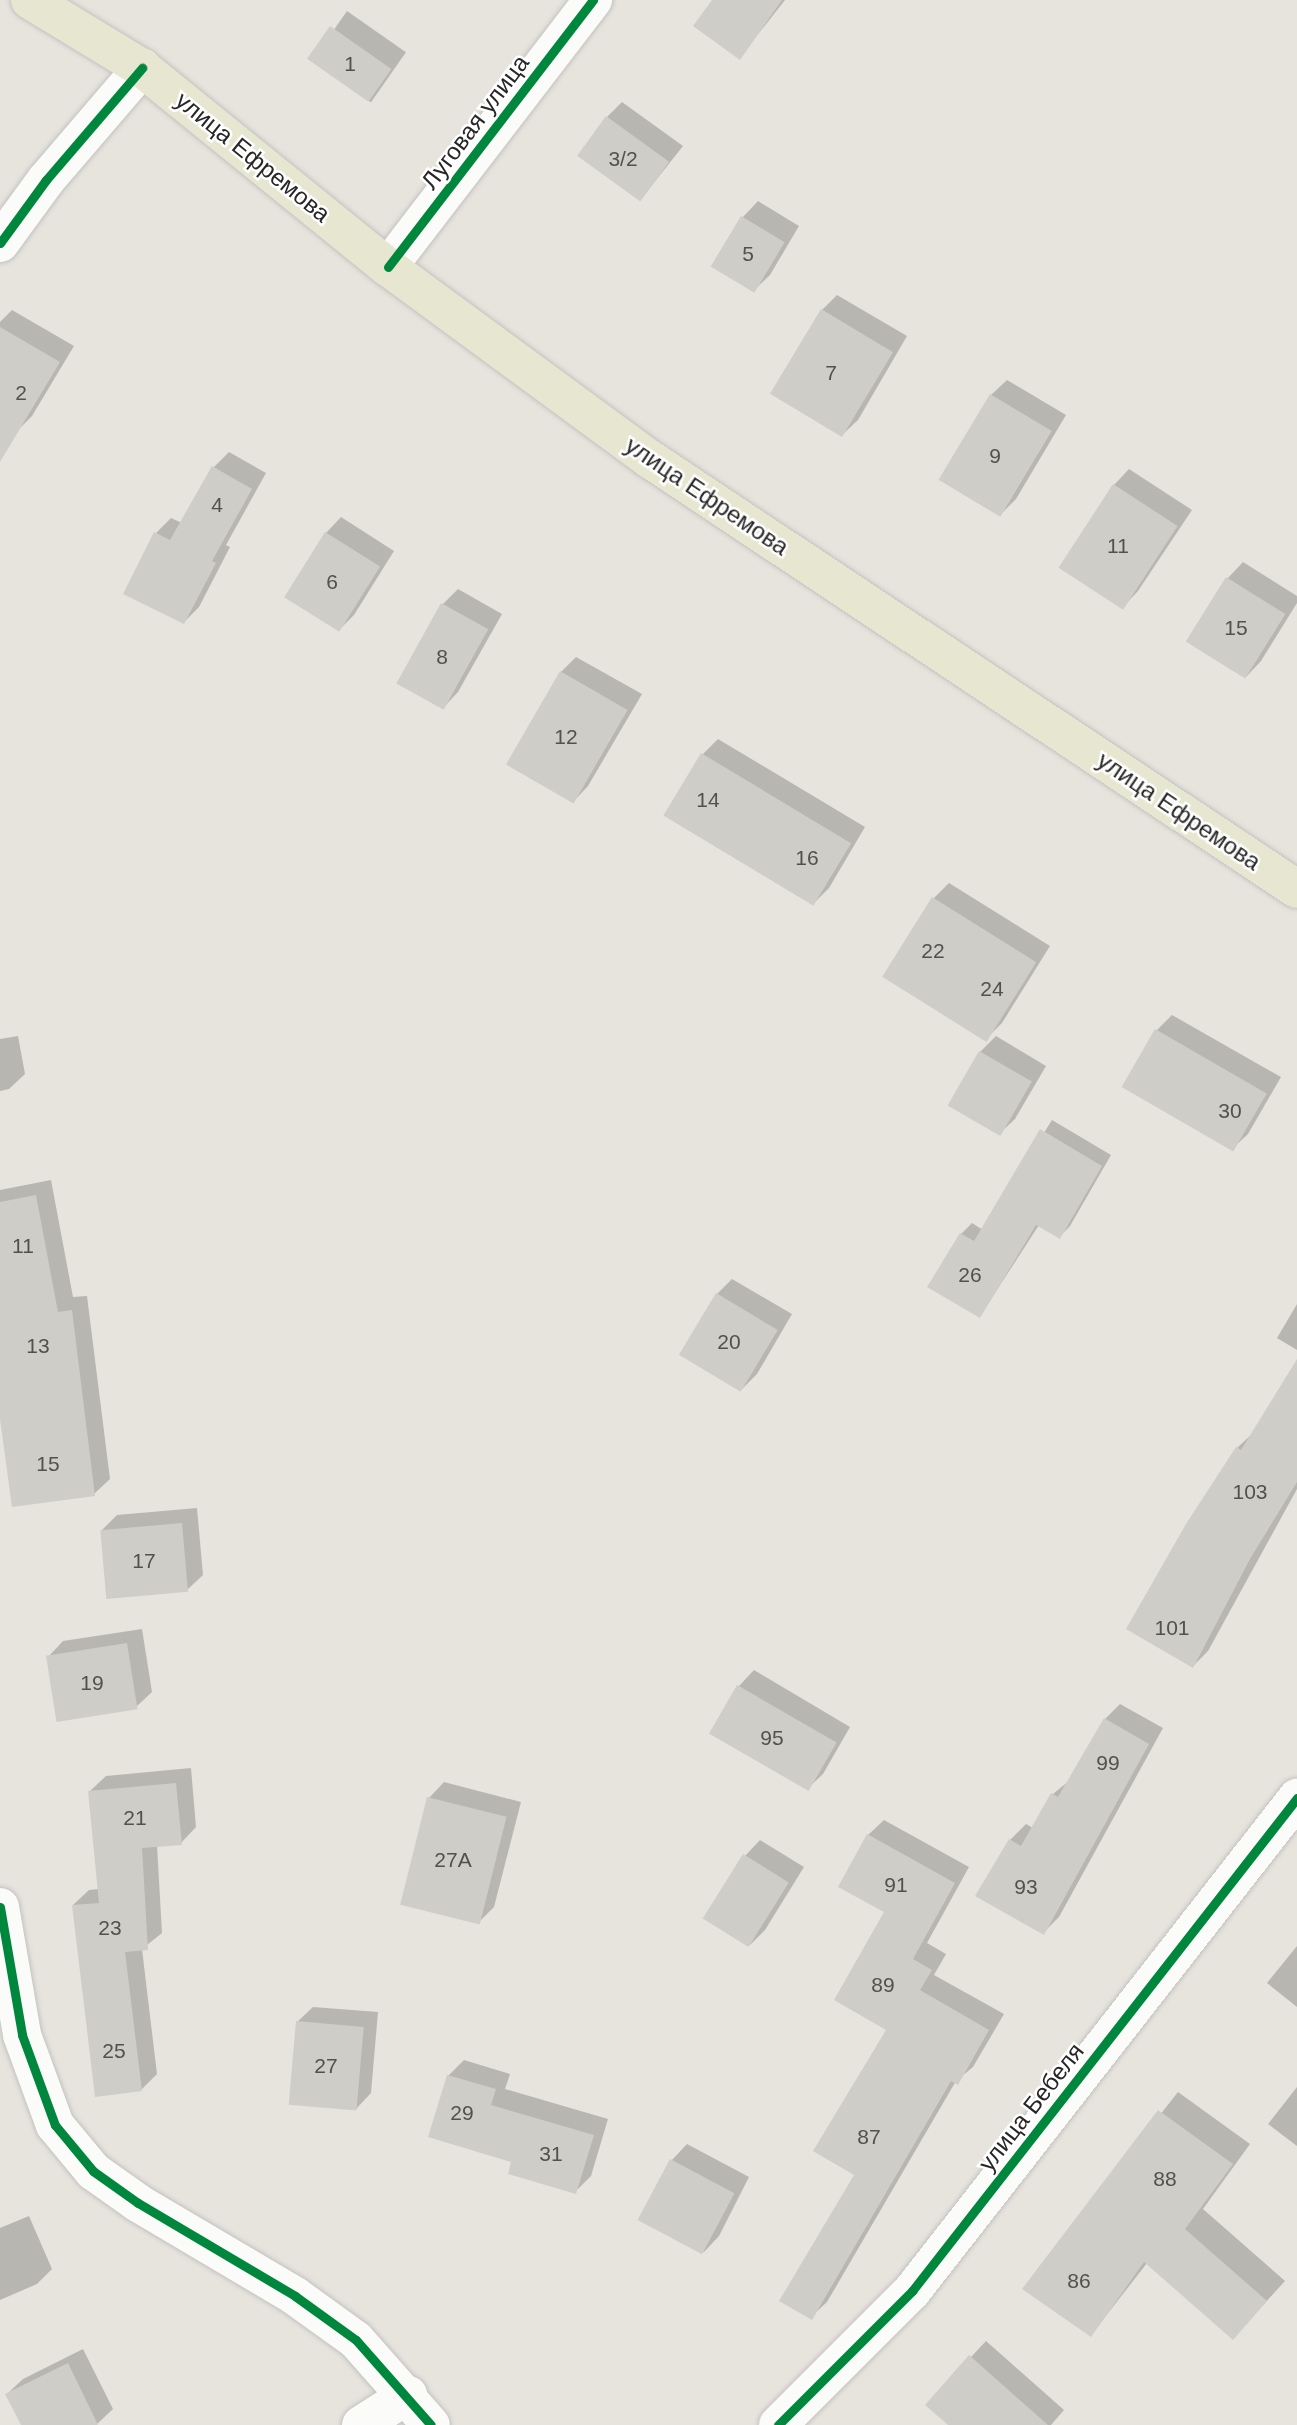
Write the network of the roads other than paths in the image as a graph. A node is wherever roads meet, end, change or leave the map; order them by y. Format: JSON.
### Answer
{"nodes":[{"id":1,"x":30,"y":0,"type":"edge"},
{"id":2,"x":82,"y":0,"type":"edge"},
{"id":3,"x":593,"y":0,"type":"edge"},
{"id":4,"x":142,"y":68,"type":"junction"},
{"id":5,"x":0,"y":243,"type":"edge"},
{"id":6,"x":388,"y":267,"type":"junction"},
{"id":7,"x":1297,"y":889,"type":"edge"},
{"id":8,"x":1297,"y":1798,"type":"edge"},
{"id":9,"x":0,"y":1907,"type":"edge"},
{"id":10,"x":408,"y":2395,"type":"junction"},
{"id":11,"x":361,"y":2425,"type":"edge"},
{"id":12,"x":431,"y":2425,"type":"edge"},
{"id":13,"x":778,"y":2425,"type":"edge"}],
"edges":[{"from":1,"to":4,"type":"main road"},
{"from":2,"to":4,"type":"main road"},
{"from":3,"to":6,"type":"street","name":"Луговая улица"},
{"from":4,"to":5,"type":"street"},
{"from":4,"to":6,"type":"main road","name":"улица Ефремова"},
{"from":6,"to":7,"type":"main road","name":"улица Ефремова"},
{"from":8,"to":13,"type":"street","name":"улица Бебеля"},
{"from":9,"to":10,"type":"street"},
{"from":10,"to":11,"type":"street"},
{"from":10,"to":12,"type":"street"}]}
